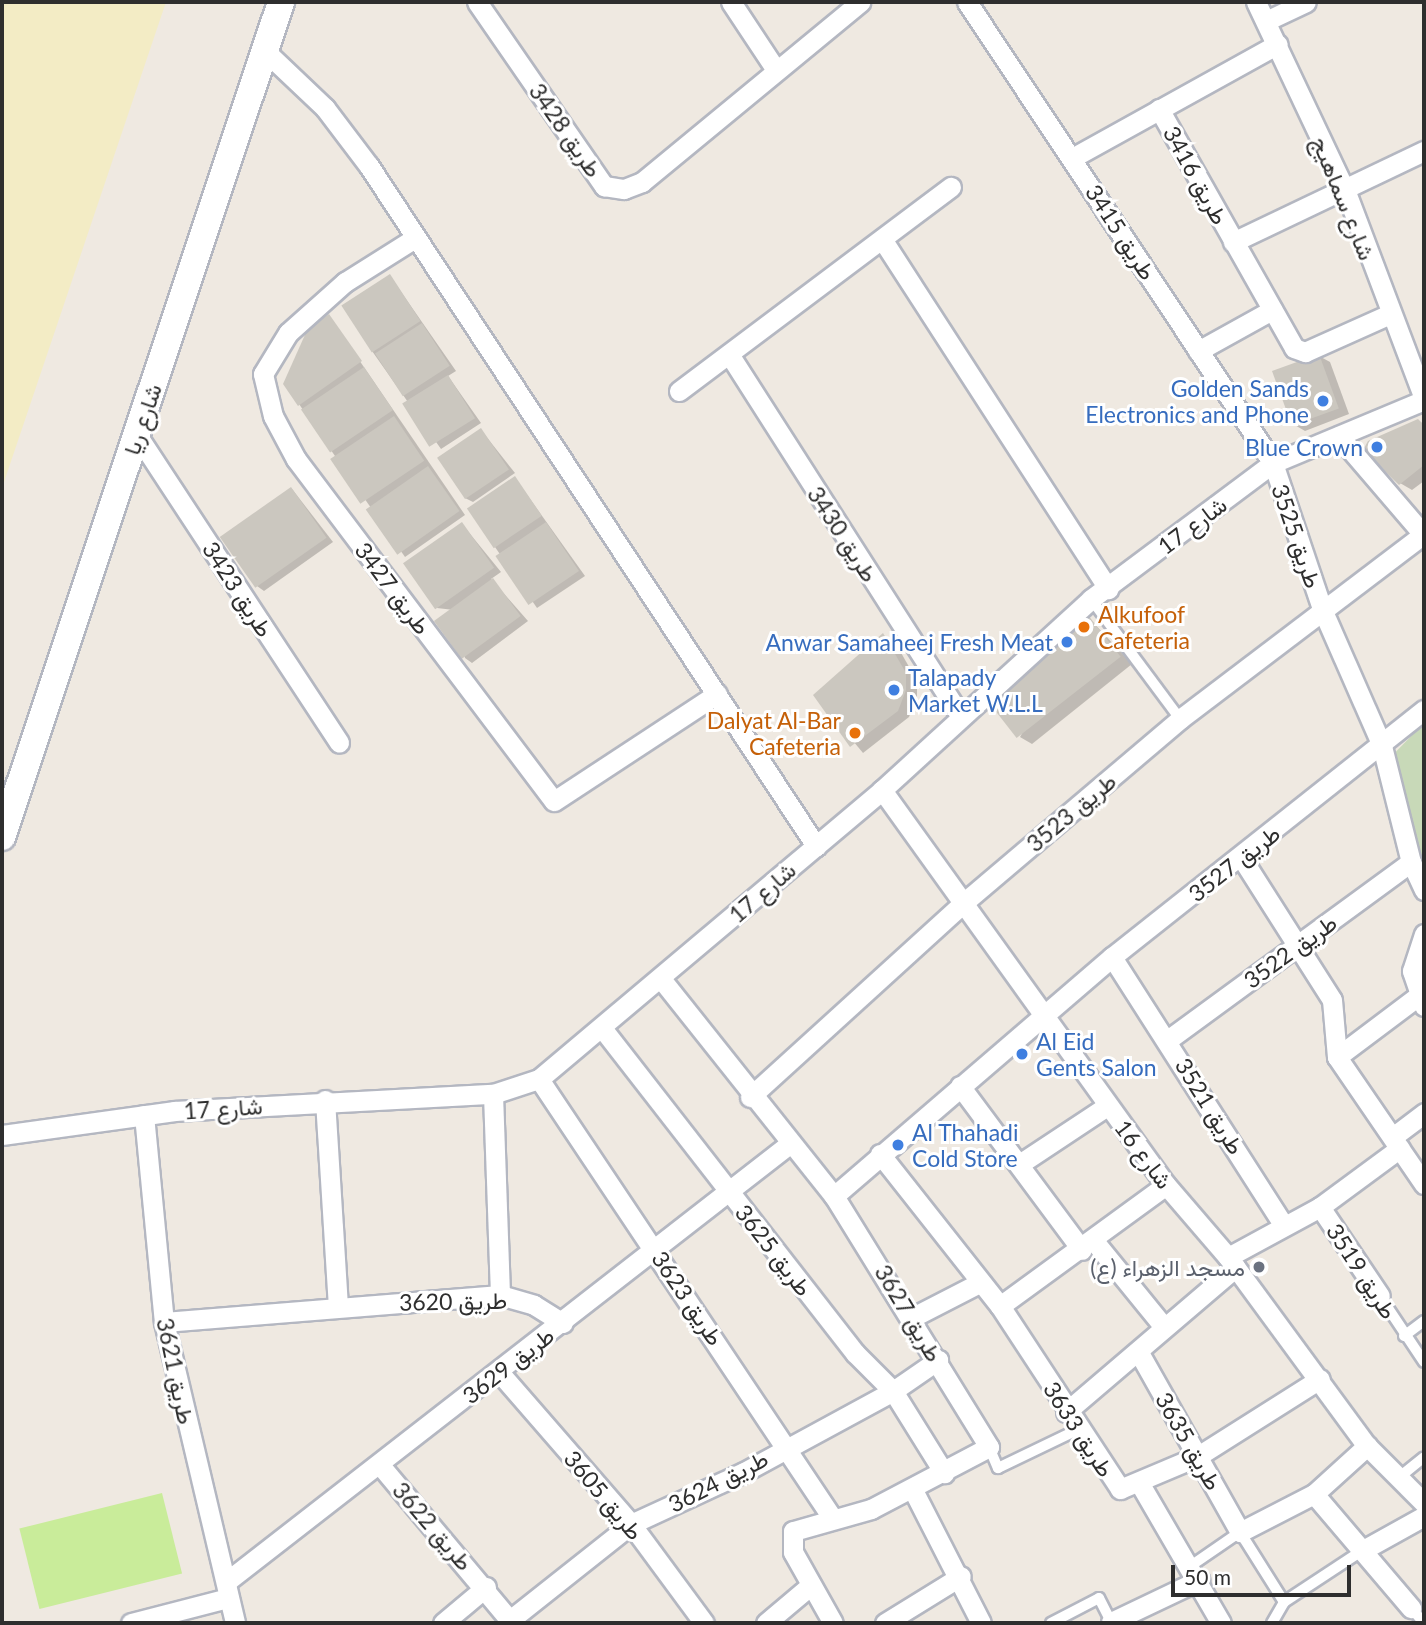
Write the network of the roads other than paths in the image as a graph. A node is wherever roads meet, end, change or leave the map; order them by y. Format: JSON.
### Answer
{"nodes":[{"id":1,"x":281,"y":2,"type":"edge"},
{"id":2,"x":477,"y":2,"type":"edge"},
{"id":3,"x":731,"y":2,"type":"edge"},
{"id":4,"x":860,"y":2,"type":"edge"},
{"id":5,"x":967,"y":2,"type":"edge"},
{"id":6,"x":1256,"y":2,"type":"edge"},
{"id":7,"x":1306,"y":2,"type":"edge"},
{"id":8,"x":1266,"y":21,"type":"junction"},
{"id":9,"x":1278,"y":44,"type":"junction"},
{"id":10,"x":265,"y":51,"type":"junction"},
{"id":11,"x":776,"y":70,"type":"junction"},
{"id":12,"x":1159,"y":109,"type":"junction"},
{"id":13,"x":1424,"y":151,"type":"edge"},
{"id":14,"x":1072,"y":158,"type":"junction"},
{"id":15,"x":951,"y":187,"type":"dead end"},
{"id":16,"x":1346,"y":192,"type":"junction"},
{"id":17,"x":415,"y":238,"type":"junction"},
{"id":18,"x":882,"y":239,"type":"junction"},
{"id":19,"x":1233,"y":242,"type":"junction"},
{"id":20,"x":1272,"y":310,"type":"junction"},
{"id":21,"x":1390,"y":314,"type":"junction"},
{"id":22,"x":1198,"y":351,"type":"junction"},
{"id":23,"x":729,"y":354,"type":"junction"},
{"id":24,"x":679,"y":391,"type":"dead end"},
{"id":25,"x":1424,"y":399,"type":"edge"},
{"id":26,"x":137,"y":435,"type":"junction"},
{"id":27,"x":1339,"y":436,"type":"junction"},
{"id":28,"x":1273,"y":463,"type":"junction"},
{"id":29,"x":1424,"y":534,"type":"edge"},
{"id":30,"x":1100,"y":594,"type":"junction"},
{"id":31,"x":1322,"y":609,"type":"junction"},
{"id":32,"x":717,"y":694,"type":"junction"},
{"id":33,"x":1424,"y":710,"type":"edge"},
{"id":34,"x":959,"y":714,"type":"junction"},
{"id":35,"x":1180,"y":719,"type":"junction"},
{"id":36,"x":339,"y":743,"type":"dead end"},
{"id":37,"x":1382,"y":746,"type":"junction"},
{"id":38,"x":882,"y":790,"type":"junction"},
{"id":39,"x":2,"y":837,"type":"edge"},
{"id":40,"x":816,"y":845,"type":"junction"},
{"id":41,"x":1241,"y":857,"type":"junction"},
{"id":42,"x":1410,"y":862,"type":"junction"},
{"id":43,"x":1424,"y":890,"type":"edge"},
{"id":44,"x":962,"y":904,"type":"junction"},
{"id":45,"x":1424,"y":934,"type":"edge"},
{"id":46,"x":1295,"y":947,"type":"junction"},
{"id":47,"x":1112,"y":957,"type":"junction"},
{"id":48,"x":662,"y":980,"type":"junction"},
{"id":49,"x":1421,"y":1002,"type":"edge"},
{"id":50,"x":1043,"y":1016,"type":"junction"},
{"id":51,"x":602,"y":1028,"type":"junction"},
{"id":52,"x":1169,"y":1039,"type":"junction"},
{"id":53,"x":1337,"y":1057,"type":"junction"},
{"id":54,"x":539,"y":1079,"type":"junction"},
{"id":55,"x":960,"y":1086,"type":"junction"},
{"id":56,"x":493,"y":1094,"type":"junction"},
{"id":57,"x":750,"y":1097,"type":"junction"},
{"id":58,"x":325,"y":1100,"type":"junction"},
{"id":59,"x":1107,"y":1106,"type":"junction"},
{"id":60,"x":1424,"y":1113,"type":"edge"},
{"id":61,"x":144,"y":1115,"type":"junction"},
{"id":62,"x":2,"y":1135,"type":"edge"},
{"id":63,"x":1397,"y":1142,"type":"junction"},
{"id":64,"x":788,"y":1144,"type":"junction"},
{"id":65,"x":880,"y":1154,"type":"junction"},
{"id":66,"x":1021,"y":1163,"type":"junction"},
{"id":67,"x":1424,"y":1183,"type":"edge"},
{"id":68,"x":1166,"y":1185,"type":"junction"},
{"id":69,"x":729,"y":1192,"type":"junction"},
{"id":70,"x":834,"y":1196,"type":"junction"},
{"id":71,"x":1321,"y":1207,"type":"junction"},
{"id":72,"x":1282,"y":1223,"type":"junction"},
{"id":73,"x":1088,"y":1245,"type":"junction"},
{"id":74,"x":656,"y":1251,"type":"junction"},
{"id":75,"x":1232,"y":1262,"type":"junction"},
{"id":76,"x":981,"y":1282,"type":"junction"},
{"id":77,"x":500,"y":1295,"type":"junction"},
{"id":78,"x":1380,"y":1296,"type":"joint"},
{"id":79,"x":338,"y":1306,"type":"junction"},
{"id":80,"x":1000,"y":1306,"type":"junction"},
{"id":81,"x":913,"y":1317,"type":"junction"},
{"id":82,"x":1424,"y":1321,"type":"edge"},
{"id":83,"x":164,"y":1322,"type":"junction"},
{"id":84,"x":563,"y":1323,"type":"junction"},
{"id":85,"x":1163,"y":1326,"type":"junction"},
{"id":86,"x":1404,"y":1336,"type":"junction"},
{"id":87,"x":1138,"y":1351,"type":"junction"},
{"id":88,"x":938,"y":1360,"type":"junction"},
{"id":89,"x":1424,"y":1362,"type":"edge"},
{"id":90,"x":499,"y":1372,"type":"junction"},
{"id":91,"x":1320,"y":1379,"type":"junction"},
{"id":92,"x":893,"y":1391,"type":"junction"},
{"id":93,"x":1066,"y":1412,"type":"junction"},
{"id":94,"x":1079,"y":1429,"type":"junction"},
{"id":95,"x":787,"y":1446,"type":"junction"},
{"id":96,"x":1367,"y":1446,"type":"junction"},
{"id":97,"x":989,"y":1447,"type":"junction"},
{"id":98,"x":1198,"y":1456,"type":"junction"},
{"id":99,"x":1424,"y":1457,"type":"edge"},
{"id":100,"x":380,"y":1465,"type":"junction"},
{"id":101,"x":944,"y":1473,"type":"junction"},
{"id":102,"x":1402,"y":1475,"type":"junction"},
{"id":103,"x":1140,"y":1485,"type":"junction"},
{"id":104,"x":913,"y":1490,"type":"junction"},
{"id":105,"x":1314,"y":1494,"type":"junction"},
{"id":106,"x":1424,"y":1503,"type":"edge"},
{"id":107,"x":1424,"y":1516,"type":"edge"},
{"id":108,"x":833,"y":1519,"type":"junction"},
{"id":109,"x":631,"y":1524,"type":"junction"},
{"id":110,"x":1240,"y":1532,"type":"junction"},
{"id":111,"x":1363,"y":1550,"type":"junction"},
{"id":112,"x":1195,"y":1573,"type":"junction"},
{"id":113,"x":961,"y":1576,"type":"junction"},
{"id":114,"x":811,"y":1585,"type":"junction"},
{"id":115,"x":486,"y":1587,"type":"junction"},
{"id":116,"x":227,"y":1590,"type":"junction"},
{"id":117,"x":1284,"y":1602,"type":"junction"},
{"id":118,"x":1417,"y":1616,"type":"edge"},
{"id":119,"x":511,"y":1622,"type":"edge"},
{"id":120,"x":131,"y":1623,"type":"edge"},
{"id":121,"x":234,"y":1623,"type":"edge"},
{"id":122,"x":443,"y":1623,"type":"edge"},
{"id":123,"x":704,"y":1623,"type":"edge"},
{"id":124,"x":766,"y":1623,"type":"edge"},
{"id":125,"x":833,"y":1623,"type":"edge"},
{"id":126,"x":885,"y":1623,"type":"edge"},
{"id":127,"x":981,"y":1623,"type":"edge"},
{"id":128,"x":1051,"y":1623,"type":"edge"},
{"id":129,"x":1112,"y":1623,"type":"edge"},
{"id":130,"x":1221,"y":1623,"type":"edge"},
{"id":131,"x":1272,"y":1623,"type":"edge"}],
"edges":[{"from":1,"to":10,"type":"main road","name":"شارع ريا"},
{"from":2,"to":11,"type":"street","name":"طريق 3428"},
{"from":3,"to":11,"type":"street"},
{"from":4,"to":11,"type":"street","name":"طريق 3428"},
{"from":5,"to":14,"type":"street","name":"طريق 3415"},
{"from":6,"to":8,"type":"street","name":"شارع سماهيج"},
{"from":7,"to":8,"type":"street"},
{"from":8,"to":9,"type":"street","name":"شارع سماهيج"},
{"from":9,"to":12,"type":"street","name":"طريق 3416"},
{"from":9,"to":16,"type":"street","name":"شارع سماهيج"},
{"from":10,"to":17,"type":"street"},
{"from":10,"to":26,"type":"main road","name":"شارع ريا"},
{"from":12,"to":14,"type":"street","name":"طريق 3416"},
{"from":12,"to":19,"type":"street","name":"طريق 3416"},
{"from":13,"to":16,"type":"street","name":"طريق 3416"},
{"from":14,"to":22,"type":"street","name":"طريق 3415"},
{"from":15,"to":18,"type":"street"},
{"from":16,"to":19,"type":"street","name":"طريق 3416"},
{"from":16,"to":21,"type":"street","name":"شارع سماهيج"},
{"from":17,"to":32,"type":"street"},
{"from":17,"to":32,"type":"street","name":"طريق 3427"},
{"from":18,"to":23,"type":"street"},
{"from":18,"to":30,"type":"street"},
{"from":19,"to":20,"type":"street","name":"طريق 3416"},
{"from":20,"to":21,"type":"street","name":"طريق 3416"},
{"from":20,"to":22,"type":"street"},
{"from":21,"to":25,"type":"street","name":"شارع سماهيج"},
{"from":22,"to":28,"type":"street","name":"طريق 3415"},
{"from":23,"to":24,"type":"street"},
{"from":23,"to":34,"type":"street","name":"طريق 3430"},
{"from":25,"to":27,"type":"street","name":"شارع 17"},
{"from":26,"to":36,"type":"street","name":"طريق 3423"},
{"from":26,"to":39,"type":"main road","name":"شارع ريا"},
{"from":27,"to":28,"type":"street","name":"شارع 17"},
{"from":27,"to":29,"type":"street","name":"طريق 3525"},
{"from":28,"to":30,"type":"street","name":"شارع 17"},
{"from":28,"to":31,"type":"street","name":"طريق 3525"},
{"from":29,"to":31,"type":"street","name":"طريق 3525"},
{"from":30,"to":34,"type":"street","name":"شارع 17"},
{"from":30,"to":35,"type":"lane"},
{"from":31,"to":35,"type":"street","name":"طريق 3523"},
{"from":31,"to":37,"type":"street","name":"طريق 3525"},
{"from":32,"to":40,"type":"street"},
{"from":33,"to":37,"type":"street","name":"طريق 3527"},
{"from":34,"to":38,"type":"street","name":"شارع 17"},
{"from":35,"to":44,"type":"street","name":"طريق 3523"},
{"from":37,"to":41,"type":"street","name":"طريق 3527"},
{"from":37,"to":42,"type":"street","name":"طريق 3525"},
{"from":38,"to":40,"type":"street","name":"شارع 17"},
{"from":38,"to":44,"type":"street","name":"شارع 16"},
{"from":40,"to":48,"type":"street","name":"شارع 17"},
{"from":41,"to":46,"type":"street"},
{"from":41,"to":47,"type":"street","name":"طريق 3527"},
{"from":42,"to":43,"type":"street","name":"طريق 3525"},
{"from":42,"to":46,"type":"street","name":"طريق 3522"},
{"from":44,"to":50,"type":"street","name":"شارع 16"},
{"from":44,"to":57,"type":"street"},
{"from":45,"to":49,"type":"street"},
{"from":46,"to":52,"type":"street","name":"طريق 3522"},
{"from":46,"to":53,"type":"street"},
{"from":47,"to":50,"type":"street","name":"طريق 3527"},
{"from":47,"to":52,"type":"street","name":"طريق 3521"},
{"from":48,"to":51,"type":"street","name":"شارع 17"},
{"from":48,"to":57,"type":"street","name":"طريق 3627"},
{"from":49,"to":53,"type":"street"},
{"from":50,"to":55,"type":"street"},
{"from":50,"to":59,"type":"street","name":"شارع 16"},
{"from":51,"to":54,"type":"street","name":"شارع 17"},
{"from":51,"to":69,"type":"street","name":"طريق 3625"},
{"from":52,"to":72,"type":"street","name":"طريق 3521"},
{"from":53,"to":63,"type":"street"},
{"from":54,"to":56,"type":"street","name":"شارع 17"},
{"from":54,"to":74,"type":"street","name":"طريق 3623"},
{"from":55,"to":65,"type":"street"},
{"from":55,"to":66,"type":"street"},
{"from":56,"to":58,"type":"street","name":"شارع 17"},
{"from":56,"to":77,"type":"street"},
{"from":57,"to":64,"type":"street","name":"طريق 3627"},
{"from":58,"to":61,"type":"street","name":"شارع 17"},
{"from":58,"to":79,"type":"street"},
{"from":59,"to":66,"type":"street"},
{"from":59,"to":68,"type":"street","name":"شارع 16"},
{"from":60,"to":63,"type":"street"},
{"from":61,"to":62,"type":"street","name":"شارع 17"},
{"from":61,"to":83,"type":"street","name":"طريق 3621"},
{"from":63,"to":67,"type":"street"},
{"from":63,"to":71,"type":"street"},
{"from":64,"to":69,"type":"street","name":"طريق 3629"},
{"from":64,"to":70,"type":"street","name":"طريق 3627"},
{"from":65,"to":70,"type":"street"},
{"from":65,"to":76,"type":"street","name":"طريق 3633"},
{"from":66,"to":73,"type":"street"},
{"from":68,"to":73,"type":"street"},
{"from":68,"to":75,"type":"street","name":"شارع 16"},
{"from":69,"to":74,"type":"street","name":"طريق 3629"},
{"from":69,"to":92,"type":"street","name":"طريق 3625"},
{"from":70,"to":81,"type":"street","name":"طريق 3627"},
{"from":71,"to":72,"type":"street"},
{"from":71,"to":78,"type":"street","name":"طريق 3519"},
{"from":72,"to":75,"type":"street"},
{"from":73,"to":80,"type":"street"},
{"from":73,"to":85,"type":"street"},
{"from":74,"to":84,"type":"street","name":"طريق 3629"},
{"from":74,"to":95,"type":"street","name":"طريق 3623"},
{"from":75,"to":85,"type":"street"},
{"from":75,"to":91,"type":"street","name":"شارع 16"},
{"from":76,"to":80,"type":"street","name":"طريق 3633"},
{"from":76,"to":81,"type":"street"},
{"from":77,"to":79,"type":"street","name":"طريق 3620"},
{"from":77,"to":84,"type":"street","name":"طريق 3620"},
{"from":78,"to":86,"type":"lane","name":"طريق 3519"},
{"from":79,"to":83,"type":"street","name":"طريق 3620"},
{"from":80,"to":93,"type":"street","name":"طريق 3633"},
{"from":81,"to":88,"type":"street","name":"طريق 3627"},
{"from":82,"to":86,"type":"lane","name":"طريق 3519"},
{"from":83,"to":116,"type":"street","name":"طريق 3621"},
{"from":84,"to":90,"type":"street","name":"طريق 3629"},
{"from":85,"to":87,"type":"street"},
{"from":86,"to":89,"type":"lane","name":"طريق 3519"},
{"from":87,"to":93,"type":"street"},
{"from":87,"to":98,"type":"street","name":"طريق 3635"},
{"from":88,"to":92,"type":"street","name":"طريق 3624"},
{"from":88,"to":97,"type":"street","name":"طريق 3627"},
{"from":90,"to":100,"type":"street","name":"طريق 3629"},
{"from":90,"to":109,"type":"street","name":"طريق 3605"},
{"from":91,"to":96,"type":"street","name":"شارع 16"},
{"from":91,"to":98,"type":"street","name":"طريق 3633"},
{"from":92,"to":95,"type":"street","name":"طريق 3624"},
{"from":92,"to":101,"type":"street","name":"طريق 3625"},
{"from":93,"to":94,"type":"street","name":"طريق 3633"},
{"from":94,"to":97,"type":"lane","name":"طريق 3627"},
{"from":94,"to":103,"type":"street","name":"طريق 3633"},
{"from":95,"to":108,"type":"street","name":"طريق 3623"},
{"from":95,"to":109,"type":"street","name":"طريق 3624"},
{"from":96,"to":102,"type":"street","name":"شارع 16"},
{"from":96,"to":105,"type":"street"},
{"from":97,"to":101,"type":"street"},
{"from":98,"to":103,"type":"street","name":"طريق 3633"},
{"from":98,"to":110,"type":"street","name":"طريق 3635"},
{"from":99,"to":102,"type":"lane"},
{"from":100,"to":115,"type":"street","name":"طريق 3622"},
{"from":100,"to":116,"type":"street","name":"طريق 3629"},
{"from":101,"to":104,"type":"street"},
{"from":102,"to":106,"type":"street","name":"شارع 16"},
{"from":103,"to":112,"type":"street"},
{"from":104,"to":108,"type":"street"},
{"from":104,"to":113,"type":"street"},
{"from":105,"to":110,"type":"street"},
{"from":105,"to":111,"type":"street"},
{"from":107,"to":111,"type":"street"},
{"from":108,"to":114,"type":"street"},
{"from":109,"to":119,"type":"street","name":"طريق 3624"},
{"from":109,"to":123,"type":"street","name":"طريق 3605"},
{"from":110,"to":112,"type":"lane"},
{"from":110,"to":117,"type":"lane","name":"طريق 3635"},
{"from":111,"to":117,"type":"lane"},
{"from":111,"to":118,"type":"street"},
{"from":112,"to":129,"type":"street"},
{"from":112,"to":130,"type":"street"},
{"from":113,"to":126,"type":"street"},
{"from":113,"to":127,"type":"street"},
{"from":114,"to":124,"type":"street"},
{"from":114,"to":125,"type":"street"},
{"from":115,"to":119,"type":"street","name":"طريق 3622"},
{"from":115,"to":122,"type":"street","name":"طريق 3622"},
{"from":116,"to":120,"type":"street","name":"طريق 3629"},
{"from":116,"to":121,"type":"street","name":"طريق 3621"},
{"from":117,"to":131,"type":"lane"},
{"from":128,"to":129,"type":"lane"}]}
